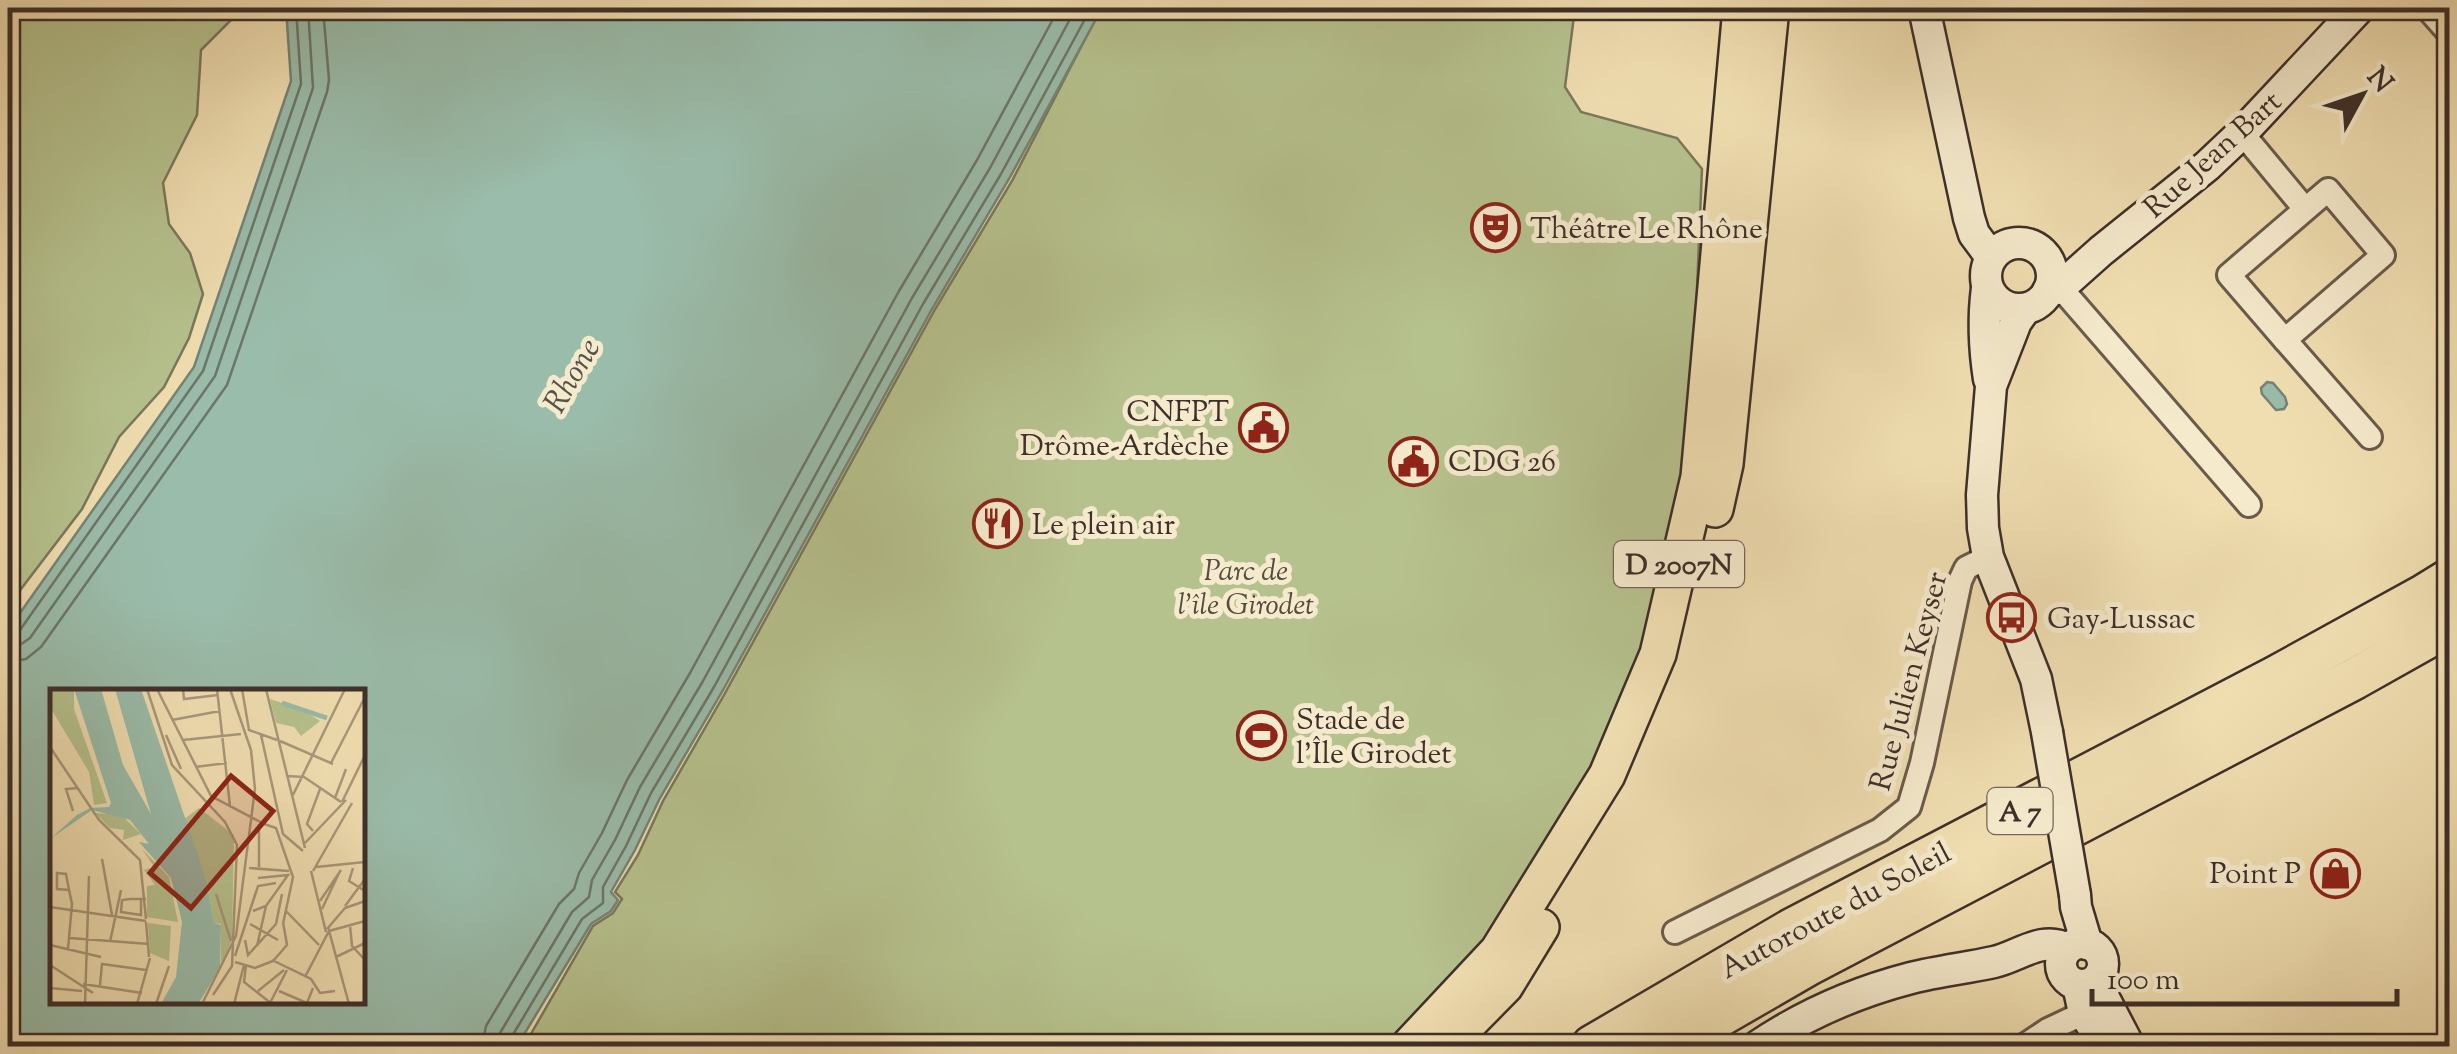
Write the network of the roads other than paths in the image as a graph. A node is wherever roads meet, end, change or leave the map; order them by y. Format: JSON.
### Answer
{"nodes":[{"id":1,"x":1740,"y":8,"type":"edge"},
{"id":2,"x":1771,"y":8,"type":"edge"},
{"id":3,"x":1924,"y":8,"type":"edge"},
{"id":4,"x":2427,"y":8,"type":"edge"},
{"id":5,"x":2356,"y":9,"type":"edge"},
{"id":6,"x":2450,"y":34,"type":"edge"},
{"id":7,"x":2242,"y":133,"type":"junction"},
{"id":8,"x":2305,"y":209,"type":"junction"},
{"id":9,"x":2100,"y":251,"type":"junction"},
{"id":10,"x":2042,"y":253,"type":"junction"},
{"id":11,"x":1989,"y":272,"type":"junction"},
{"id":12,"x":2037,"y":300,"type":"junction"},
{"id":13,"x":2285,"y":340,"type":"junction"},
{"id":14,"x":1991,"y":386,"type":"junction"},
{"id":15,"x":2370,"y":437,"type":"dead end"},
{"id":16,"x":2249,"y":505,"type":"dead end"},
{"id":17,"x":1988,"y":557,"type":"junction"},
{"id":18,"x":2450,"y":579,"type":"edge"},
{"id":19,"x":2450,"y":625,"type":"edge"},
{"id":20,"x":1675,"y":932,"type":"dead end"},
{"id":21,"x":2078,"y":971,"type":"junction"},
{"id":22,"x":1409,"y":1046,"type":"edge"},
{"id":23,"x":1446,"y":1046,"type":"edge"},
{"id":24,"x":1592,"y":1046,"type":"edge"},
{"id":25,"x":1668,"y":1046,"type":"edge"},
{"id":26,"x":1758,"y":1046,"type":"edge"},
{"id":27,"x":2024,"y":1046,"type":"edge"},
{"id":28,"x":2105,"y":1046,"type":"edge"},
{"id":29,"x":2129,"y":1046,"type":"edge"}],
"edges":[{"from":1,"to":22,"type":"main road","number":"D 2007N"},
{"from":2,"to":23,"type":"main road","number":"D 2007N"},
{"from":3,"to":11,"type":"street"},
{"from":4,"to":6,"type":"street"},
{"from":5,"to":7,"type":"street","name":"Rue Jean Bart"},
{"from":7,"to":8,"type":"street"},
{"from":7,"to":9,"type":"street","name":"Rue Jean Bart"},
{"from":8,"to":13,"type":"street"},
{"from":8,"to":13,"type":"street"},
{"from":9,"to":10,"type":"street"},
{"from":9,"to":12,"type":"street","name":"Rue Jean Bart"},
{"from":10,"to":11,"type":"street"},
{"from":10,"to":12,"type":"street"},
{"from":11,"to":12,"type":"street"},
{"from":11,"to":14,"type":"street","name":"Rue Jean Bart"},
{"from":12,"to":14,"type":"street","name":"Rue Jean Bart"},
{"from":12,"to":16,"type":"street"},
{"from":13,"to":15,"type":"street"},
{"from":14,"to":17,"type":"street","name":"Rue Jean Bart"},
{"from":17,"to":20,"type":"street","name":"Rue Julien Keyser"},
{"from":17,"to":21,"type":"street","name":"Rue Jean Bart","bridge":true},
{"from":18,"to":24,"type":"highway","name":"Autoroute du Soleil","number":"A 7"},
{"from":19,"to":25,"type":"highway","name":"Autoroute du Soleil","number":"A 7"},
{"from":21,"to":26,"type":"street"},
{"from":21,"to":27,"type":"street"},
{"from":21,"to":28,"type":"street"},
{"from":21,"to":29,"type":"street"}]}
